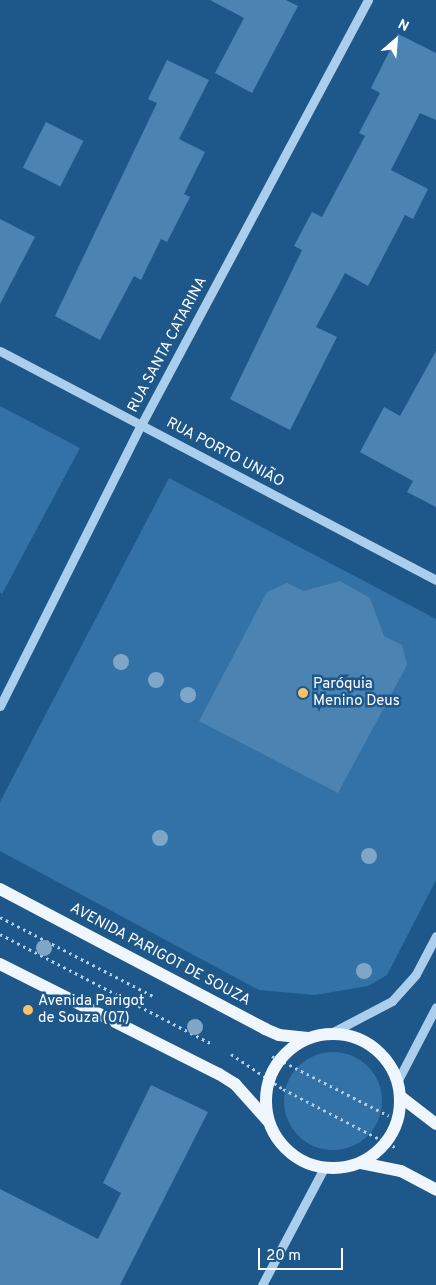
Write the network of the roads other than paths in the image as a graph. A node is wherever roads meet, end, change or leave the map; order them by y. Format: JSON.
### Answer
{"nodes":[{"id":1,"x":368,"y":0,"type":"edge"},
{"id":2,"x":0,"y":350,"type":"edge"},
{"id":3,"x":141,"y":425,"type":"junction"},
{"id":4,"x":436,"y":580,"type":"edge"},
{"id":5,"x":0,"y":706,"type":"edge"},
{"id":6,"x":0,"y":889,"type":"edge"},
{"id":7,"x":436,"y":936,"type":"edge"},
{"id":8,"x":0,"y":964,"type":"edge"},
{"id":9,"x":436,"y":1007,"type":"edge"},
{"id":10,"x":331,"y":1033,"type":"junction"},
{"id":11,"x":308,"y":1038,"type":"junction"},
{"id":12,"x":398,"y":1080,"type":"junction"},
{"id":13,"x":401,"y":1097,"type":"junction"},
{"id":14,"x":268,"y":1121,"type":"junction"},
{"id":15,"x":436,"y":1124,"type":"edge"},
{"id":16,"x":361,"y":1164,"type":"junction"},
{"id":17,"x":324,"y":1168,"type":"junction"},
{"id":18,"x":436,"y":1190,"type":"edge"},
{"id":19,"x":262,"y":1285,"type":"edge"}],
"edges":[{"from":1,"to":3,"type":"street","name":"RUA SANTA CATARINA"},
{"from":2,"to":3,"type":"street","name":"RUA PORTO UNIÃO"},
{"from":3,"to":4,"type":"street","name":"RUA PORTO UNIÃO"},
{"from":3,"to":5,"type":"street","name":"RUA SANTA CATARINA"},
{"from":6,"to":11,"type":"main road","name":"AVENIDA PARIGOT DE SOUZA"},
{"from":7,"to":10,"type":"street"},
{"from":8,"to":14,"type":"main road"},
{"from":9,"to":12,"type":"street"},
{"from":10,"to":11,"type":"main road"},
{"from":10,"to":12,"type":"main road"},
{"from":11,"to":14,"type":"main road"},
{"from":12,"to":13,"type":"main road"},
{"from":13,"to":15,"type":"main road"},
{"from":13,"to":16,"type":"main road"},
{"from":14,"to":17,"type":"main road"},
{"from":16,"to":17,"type":"main road"},
{"from":16,"to":18,"type":"main road"},
{"from":17,"to":19,"type":"street"}]}
